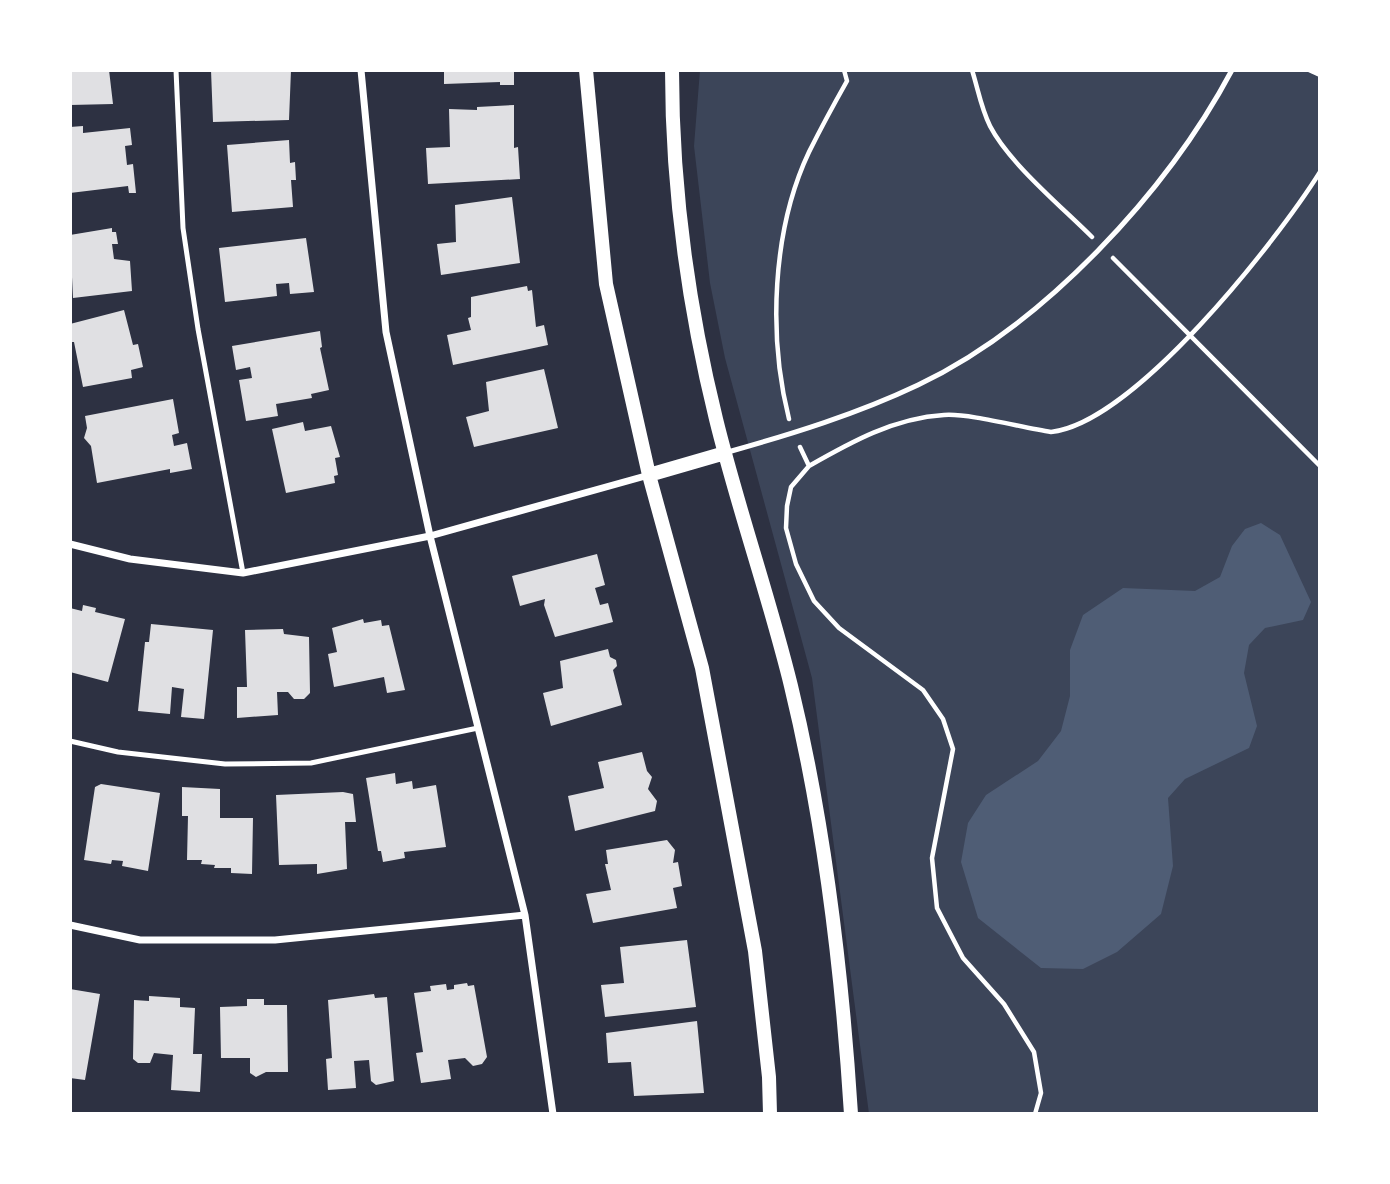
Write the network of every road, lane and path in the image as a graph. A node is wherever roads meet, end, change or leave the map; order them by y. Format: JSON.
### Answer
{"nodes":[{"id":1,"x":176,"y":70,"type":"edge"},
{"id":2,"x":361,"y":70,"type":"edge"},
{"id":3,"x":586,"y":70,"type":"edge"},
{"id":4,"x":672,"y":70,"type":"edge"},
{"id":5,"x":844,"y":70,"type":"edge"},
{"id":6,"x":972,"y":70,"type":"edge"},
{"id":7,"x":1232,"y":70,"type":"edge"},
{"id":8,"x":1309,"y":70,"type":"edge"},
{"id":9,"x":1320,"y":75,"type":"edge"},
{"id":10,"x":1320,"y":172,"type":"edge"},
{"id":11,"x":1101,"y":246,"type":"junction"},
{"id":12,"x":1189,"y":336,"type":"junction"},
{"id":13,"x":793,"y":434,"type":"junction"},
{"id":14,"x":725,"y":453,"type":"junction"},
{"id":15,"x":808,"y":466,"type":"junction"},
{"id":16,"x":1320,"y":466,"type":"edge"},
{"id":17,"x":649,"y":475,"type":"junction"},
{"id":18,"x":430,"y":536,"type":"junction"},
{"id":19,"x":70,"y":544,"type":"edge"},
{"id":20,"x":243,"y":573,"type":"junction"},
{"id":21,"x":478,"y":728,"type":"junction"},
{"id":22,"x":70,"y":741,"type":"edge"},
{"id":23,"x":525,"y":915,"type":"junction"},
{"id":24,"x":70,"y":925,"type":"edge"},
{"id":25,"x":553,"y":1114,"type":"edge"},
{"id":26,"x":770,"y":1114,"type":"edge"},
{"id":27,"x":851,"y":1114,"type":"edge"},
{"id":28,"x":1035,"y":1114,"type":"edge"}],
"edges":[{"from":1,"to":20,"type":"lane"},
{"from":2,"to":18,"type":"street"},
{"from":3,"to":17,"type":"main road"},
{"from":4,"to":14,"type":"main road"},
{"from":5,"to":13,"type":"path"},
{"from":6,"to":11,"type":"path"},
{"from":7,"to":11,"type":"lane"},
{"from":8,"to":9,"type":"path"},
{"from":10,"to":12,"type":"path"},
{"from":11,"to":12,"type":"path"},
{"from":11,"to":13,"type":"lane"},
{"from":12,"to":15,"type":"path"},
{"from":12,"to":16,"type":"path"},
{"from":13,"to":14,"type":"lane"},
{"from":13,"to":15,"type":"path"},
{"from":14,"to":17,"type":"main road"},
{"from":14,"to":27,"type":"main road"},
{"from":15,"to":28,"type":"path"},
{"from":17,"to":18,"type":"street"},
{"from":17,"to":26,"type":"main road"},
{"from":18,"to":20,"type":"street"},
{"from":18,"to":21,"type":"street"},
{"from":19,"to":20,"type":"street"},
{"from":21,"to":22,"type":"lane"},
{"from":21,"to":23,"type":"street"},
{"from":23,"to":24,"type":"street"},
{"from":23,"to":25,"type":"street"}]}
